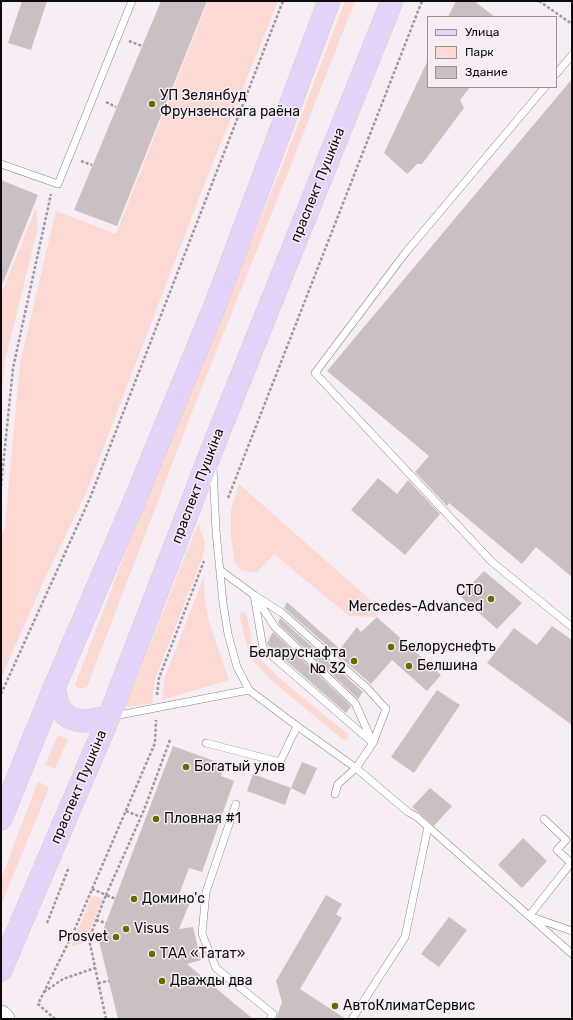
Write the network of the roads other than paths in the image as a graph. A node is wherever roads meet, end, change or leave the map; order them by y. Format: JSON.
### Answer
{"nodes":[{"id":1,"x":132,"y":1,"type":"edge"},
{"id":2,"x":329,"y":1,"type":"edge"},
{"id":3,"x":392,"y":1,"type":"edge"},
{"id":4,"x":572,"y":55,"type":"edge"},
{"id":5,"x":557,"y":73,"type":"edge"},
{"id":6,"x":544,"y":88,"type":"edge"},
{"id":7,"x":1,"y":164,"type":"edge"},
{"id":8,"x":213,"y":447,"type":"junction"},
{"id":9,"x":220,"y":570,"type":"junction"},
{"id":10,"x":254,"y":595,"type":"junction"},
{"id":11,"x":572,"y":627,"type":"edge"},
{"id":12,"x":54,"y":688,"type":"junction"},
{"id":13,"x":249,"y":690,"type":"junction"},
{"id":14,"x":109,"y":717,"type":"junction"},
{"id":15,"x":297,"y":726,"type":"junction"},
{"id":16,"x":206,"y":743,"type":"dead end"},
{"id":17,"x":373,"y":743,"type":"junction"},
{"id":18,"x":356,"y":768,"type":"junction"},
{"id":19,"x":335,"y":794,"type":"dead end"},
{"id":20,"x":236,"y":804,"type":"dead end"},
{"id":21,"x":544,"y":819,"type":"dead end"},
{"id":22,"x":1,"y":820,"type":"edge"},
{"id":23,"x":428,"y":827,"type":"junction"},
{"id":24,"x":529,"y":916,"type":"junction"},
{"id":25,"x":572,"y":931,"type":"edge"},
{"id":26,"x":572,"y":954,"type":"edge"},
{"id":27,"x":1,"y":970,"type":"edge"},
{"id":28,"x":1,"y":1016,"type":"edge"},
{"id":29,"x":4,"y":1019,"type":"edge"},
{"id":30,"x":270,"y":1019,"type":"edge"},
{"id":31,"x":352,"y":1019,"type":"edge"}],
"edges":[{"from":1,"to":7,"type":"lane"},
{"from":2,"to":12,"type":"main road"},
{"from":3,"to":8,"type":"main road","name":"праспект Пушкіна"},
{"from":4,"to":5,"type":"lane"},
{"from":6,"to":11,"type":"lane"},
{"from":8,"to":9,"type":"lane"},
{"from":8,"to":14,"type":"main road","name":"праспект Пушкіна"},
{"from":9,"to":10,"type":"lane"},
{"from":9,"to":13,"type":"lane"},
{"from":10,"to":17,"type":"lane"},
{"from":10,"to":17,"type":"lane"},
{"from":10,"to":17,"type":"lane"},
{"from":12,"to":14,"type":"main road"},
{"from":12,"to":22,"type":"main road"},
{"from":13,"to":14,"type":"lane"},
{"from":13,"to":15,"type":"lane"},
{"from":14,"to":27,"type":"main road","name":"праспект Пушкіна"},
{"from":15,"to":16,"type":"lane"},
{"from":15,"to":18,"type":"lane"},
{"from":17,"to":18,"type":"lane"},
{"from":18,"to":19,"type":"lane"},
{"from":18,"to":23,"type":"lane"},
{"from":20,"to":30,"type":"lane"},
{"from":21,"to":24,"type":"lane"},
{"from":23,"to":24,"type":"lane"},
{"from":23,"to":31,"type":"lane"},
{"from":24,"to":25,"type":"lane"},
{"from":24,"to":26,"type":"lane"},
{"from":28,"to":29,"type":"main road"}]}
